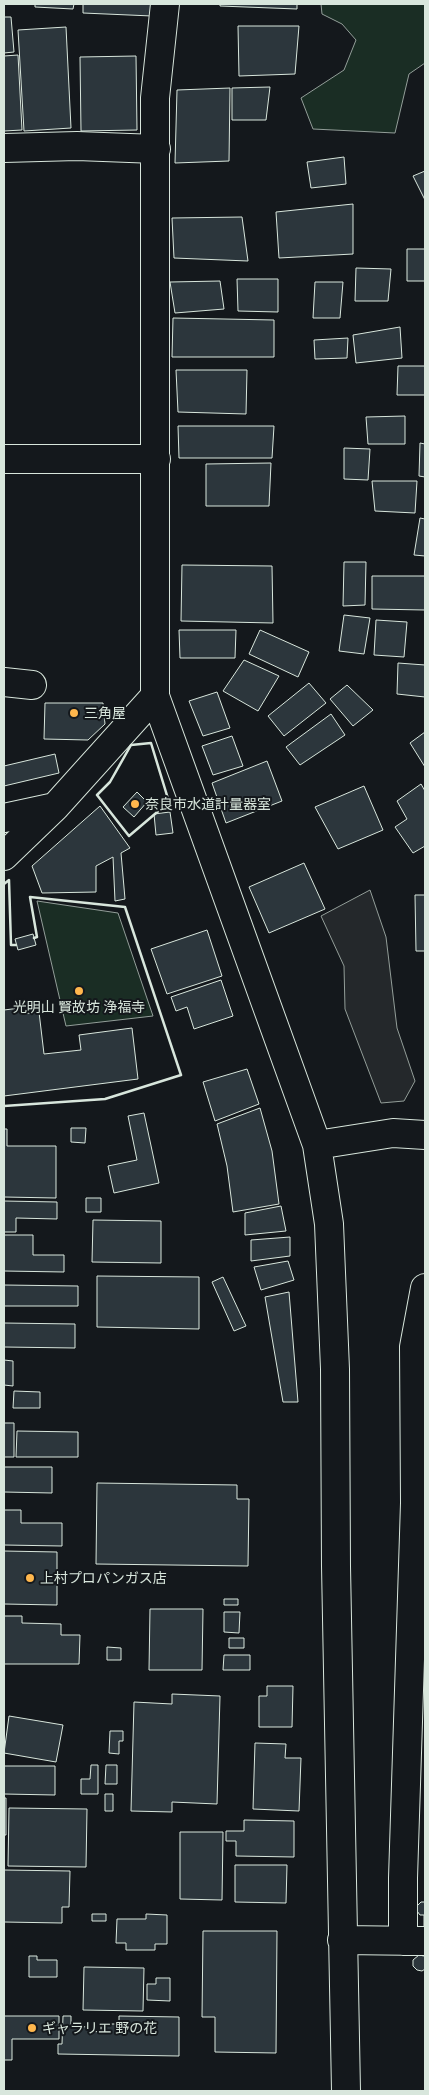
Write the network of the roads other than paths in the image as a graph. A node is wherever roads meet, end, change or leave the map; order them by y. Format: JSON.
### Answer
{"nodes":[{"id":1,"x":165,"y":4,"type":"edge"},
{"id":2,"x":4,"y":148,"type":"edge"},
{"id":3,"x":156,"y":149,"type":"junction"},
{"id":4,"x":4,"y":459,"type":"edge"},
{"id":5,"x":156,"y":459,"type":"junction"},
{"id":6,"x":4,"y":682,"type":"edge"},
{"id":7,"x":32,"y":685,"type":"dead end"},
{"id":8,"x":155,"y":696,"type":"junction"},
{"id":9,"x":54,"y":807,"type":"junction"},
{"id":10,"x":4,"y":818,"type":"edge"},
{"id":11,"x":4,"y":856,"type":"edge"},
{"id":12,"x":425,"y":1135,"type":"edge"},
{"id":13,"x":317,"y":1145,"type":"junction"},
{"id":14,"x":425,"y":1288,"type":"edge"},
{"id":15,"x":342,"y":1940,"type":"junction"},
{"id":16,"x":346,"y":2091,"type":"edge"}],
"edges":[{"from":1,"to":3,"type":"street"},
{"from":2,"to":3,"type":"street"},
{"from":3,"to":5,"type":"street"},
{"from":4,"to":5,"type":"street"},
{"from":5,"to":8,"type":"street"},
{"from":6,"to":7,"type":"street"},
{"from":8,"to":9,"type":"street"},
{"from":8,"to":13,"type":"street"},
{"from":9,"to":10,"type":"street"},
{"from":9,"to":11,"type":"street"},
{"from":12,"to":13,"type":"street"},
{"from":13,"to":15,"type":"street"},
{"from":14,"to":15,"type":"street"},
{"from":15,"to":16,"type":"street"}]}
